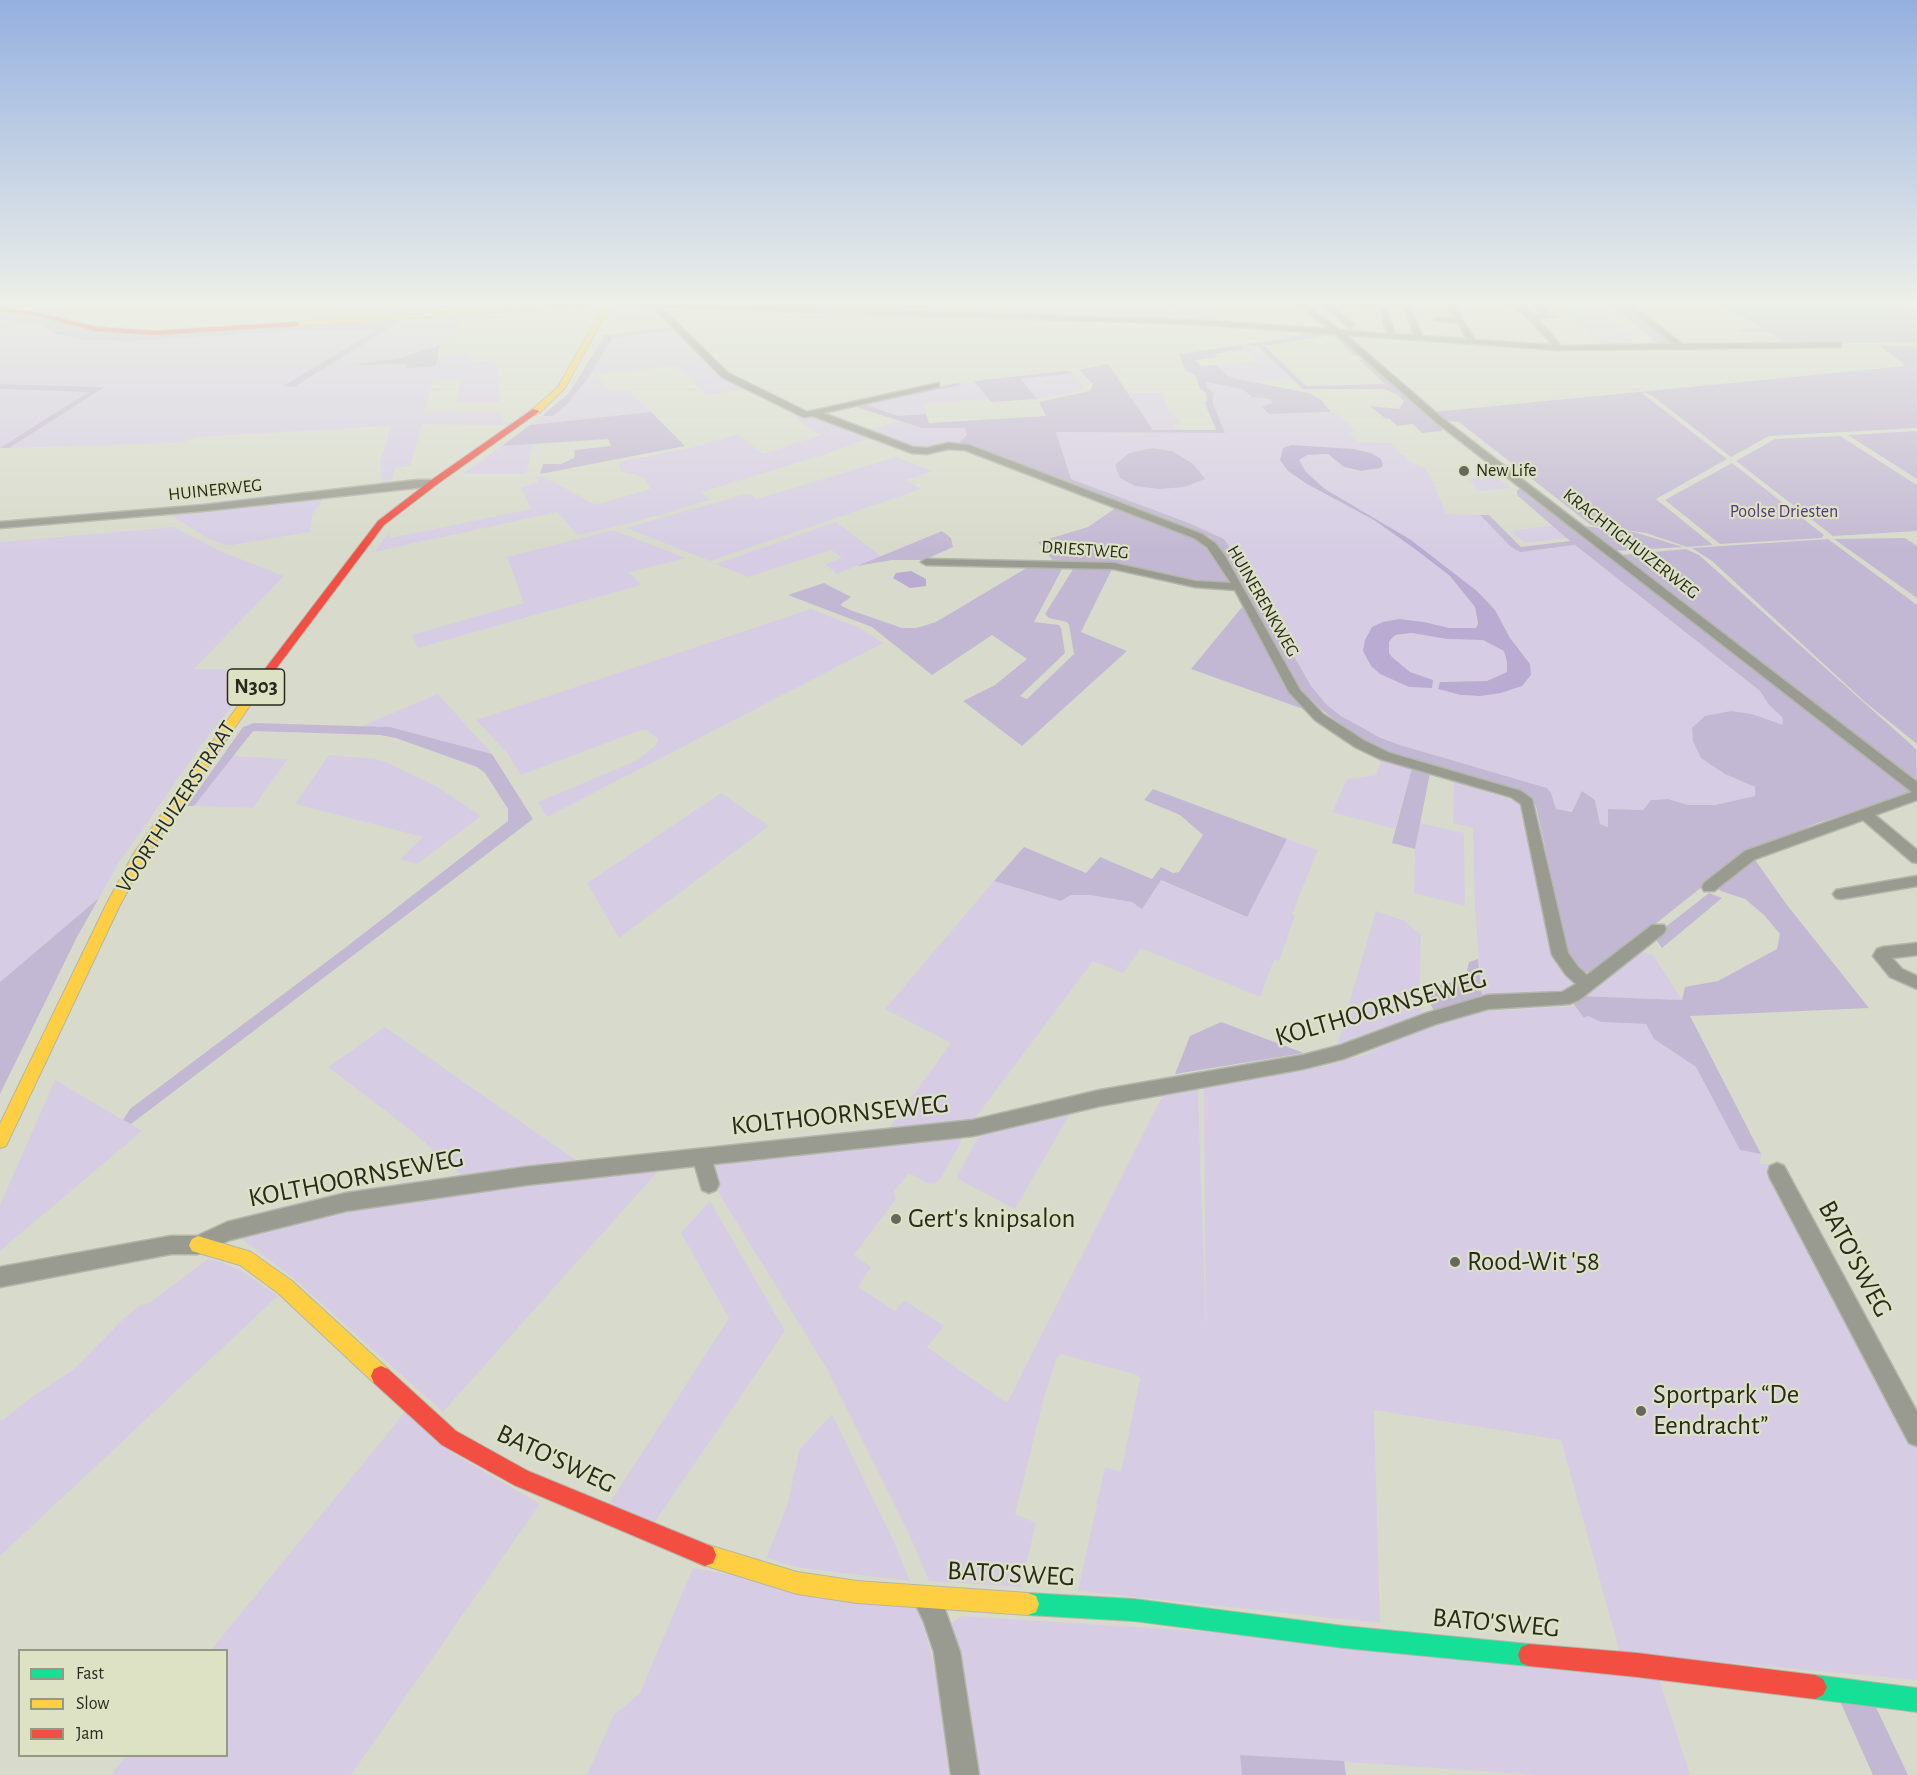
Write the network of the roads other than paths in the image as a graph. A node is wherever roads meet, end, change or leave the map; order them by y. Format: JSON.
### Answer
{"nodes":[{"id":1,"x":561,"y":385,"type":"edge"},
{"id":2,"x":745,"y":385,"type":"edge"},
{"id":3,"x":936,"y":385,"type":"dead end"},
{"id":4,"x":1399,"y":385,"type":"edge"},
{"id":5,"x":813,"y":413,"type":"junction"},
{"id":6,"x":439,"y":481,"type":"junction"},
{"id":7,"x":0,"y":525,"type":"edge"},
{"id":8,"x":926,"y":562,"type":"dead end"},
{"id":9,"x":1239,"y":587,"type":"junction"},
{"id":10,"x":1917,"y":789,"type":"edge"},
{"id":11,"x":1917,"y":795,"type":"edge"},
{"id":12,"x":1865,"y":814,"type":"junction"},
{"id":13,"x":1917,"y":858,"type":"edge"},
{"id":14,"x":1917,"y":881,"type":"edge"},
{"id":15,"x":1709,"y":886,"type":"dead end"},
{"id":16,"x":1841,"y":894,"type":"dead end"},
{"id":17,"x":1658,"y":929,"type":"dead end"},
{"id":18,"x":1917,"y":949,"type":"edge"},
{"id":19,"x":1917,"y":983,"type":"edge"},
{"id":20,"x":1587,"y":984,"type":"junction"},
{"id":21,"x":0,"y":1141,"type":"edge"},
{"id":22,"x":702,"y":1157,"type":"junction"},
{"id":23,"x":1777,"y":1172,"type":"dead end"},
{"id":24,"x":709,"y":1184,"type":"dead end"},
{"id":25,"x":198,"y":1245,"type":"junction"},
{"id":26,"x":0,"y":1277,"type":"edge"},
{"id":27,"x":1917,"y":1435,"type":"edge"},
{"id":28,"x":925,"y":1598,"type":"junction"},
{"id":29,"x":1917,"y":1700,"type":"edge"},
{"id":30,"x":965,"y":1775,"type":"edge"}],
"edges":[{"from":1,"to":6,"type":"street","name":"VOORTHUIZERSTRAAT","number":"N303"},
{"from":2,"to":5,"type":"street","name":"HUINERENKWEG"},
{"from":3,"to":5,"type":"street"},
{"from":4,"to":10,"type":"street","name":"KRACHTIGHUIZERWEG"},
{"from":5,"to":9,"type":"street","name":"HUINERENKWEG"},
{"from":6,"to":7,"type":"street","name":"HUINERWEG"},
{"from":6,"to":21,"type":"street","name":"VOORTHUIZERSTRAAT","number":"N303"},
{"from":8,"to":9,"type":"street","name":"DRIESTWEG"},
{"from":9,"to":20,"type":"street","name":"HUINERENKWEG"},
{"from":11,"to":12,"type":"street"},
{"from":12,"to":13,"type":"street"},
{"from":12,"to":15,"type":"street"},
{"from":14,"to":16,"type":"street"},
{"from":17,"to":20,"type":"street","name":"KOLTHOORNSEWEG"},
{"from":18,"to":19,"type":"street"},
{"from":20,"to":22,"type":"street","name":"KOLTHOORNSEWEG"},
{"from":22,"to":24,"type":"street"},
{"from":22,"to":25,"type":"street","name":"KOLTHOORNSEWEG"},
{"from":23,"to":27,"type":"street","name":"BATO'SWEG"},
{"from":25,"to":26,"type":"street","name":"KOLTHOORNSEWEG"},
{"from":25,"to":28,"type":"street","name":"BATO'SWEG"},
{"from":28,"to":29,"type":"street","name":"BATO'SWEG"},
{"from":28,"to":30,"type":"street"}]}
